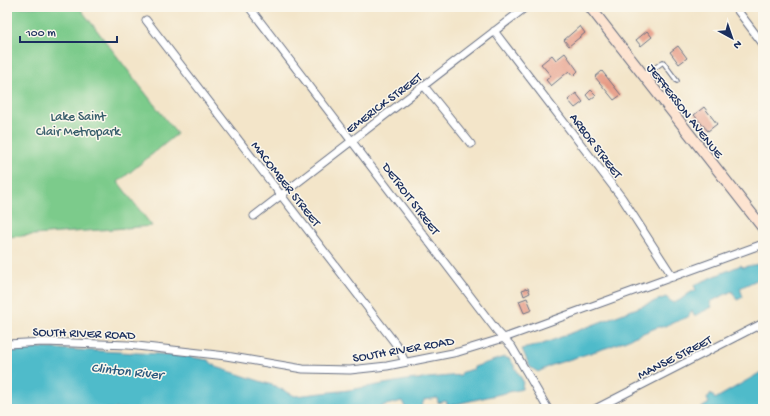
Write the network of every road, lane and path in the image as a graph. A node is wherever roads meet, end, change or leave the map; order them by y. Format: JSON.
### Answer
{"nodes":[{"id":1,"x":249,"y":7,"type":"edge"},
{"id":2,"x":526,"y":7,"type":"edge"},
{"id":3,"x":590,"y":7,"type":"edge"},
{"id":4,"x":735,"y":7,"type":"edge"},
{"id":5,"x":146,"y":20,"type":"dead end"},
{"id":6,"x":494,"y":31,"type":"junction"},
{"id":7,"x":763,"y":44,"type":"edge"},
{"id":8,"x":643,"y":77,"type":"junction"},
{"id":9,"x":677,"y":81,"type":"dead end"},
{"id":10,"x":424,"y":86,"type":"junction"},
{"id":11,"x":352,"y":140,"type":"junction"},
{"id":12,"x":471,"y":144,"type":"dead end"},
{"id":13,"x":282,"y":195,"type":"junction"},
{"id":14,"x":254,"y":216,"type":"dead end"},
{"id":15,"x":762,"y":225,"type":"edge"},
{"id":16,"x":761,"y":245,"type":"edge"},
{"id":17,"x":763,"y":253,"type":"edge"},
{"id":18,"x":673,"y":277,"type":"junction"},
{"id":19,"x":763,"y":323,"type":"edge"},
{"id":20,"x":504,"y":338,"type":"junction"},
{"id":21,"x":7,"y":344,"type":"edge"},
{"id":22,"x":405,"y":362,"type":"junction"},
{"id":23,"x":548,"y":409,"type":"edge"},
{"id":24,"x":595,"y":409,"type":"edge"}],
"edges":[{"from":1,"to":11,"type":"street","name":"DETROIT STREET"},
{"from":2,"to":6,"type":"street","name":"EMERICK STREET"},
{"from":3,"to":8,"type":"street","name":"JEFFERSON AVENUE"},
{"from":4,"to":7,"type":"street"},
{"from":5,"to":13,"type":"street","name":"MACOMBER STREET"},
{"from":6,"to":10,"type":"street","name":"EMERICK STREET"},
{"from":6,"to":18,"type":"street","name":"ARBOR STREET"},
{"from":8,"to":9,"type":"lane"},
{"from":8,"to":15,"type":"street","name":"JEFFERSON AVENUE"},
{"from":10,"to":11,"type":"street","name":"EMERICK STREET"},
{"from":10,"to":12,"type":"street"},
{"from":11,"to":13,"type":"street","name":"EMERICK STREET"},
{"from":11,"to":20,"type":"street","name":"DETROIT STREET"},
{"from":13,"to":14,"type":"street","name":"EMERICK STREET"},
{"from":13,"to":22,"type":"street","name":"MACOMBER STREET"},
{"from":16,"to":17,"type":"lane"},
{"from":16,"to":18,"type":"street","name":"SOUTH RIVER ROAD"},
{"from":18,"to":20,"type":"street","name":"SOUTH RIVER ROAD"},
{"from":19,"to":24,"type":"street","name":"MANSE STREET"},
{"from":20,"to":22,"type":"street","name":"SOUTH RIVER ROAD"},
{"from":20,"to":23,"type":"street","name":"DETROIT STREET"},
{"from":21,"to":22,"type":"street","name":"SOUTH RIVER ROAD"}]}
